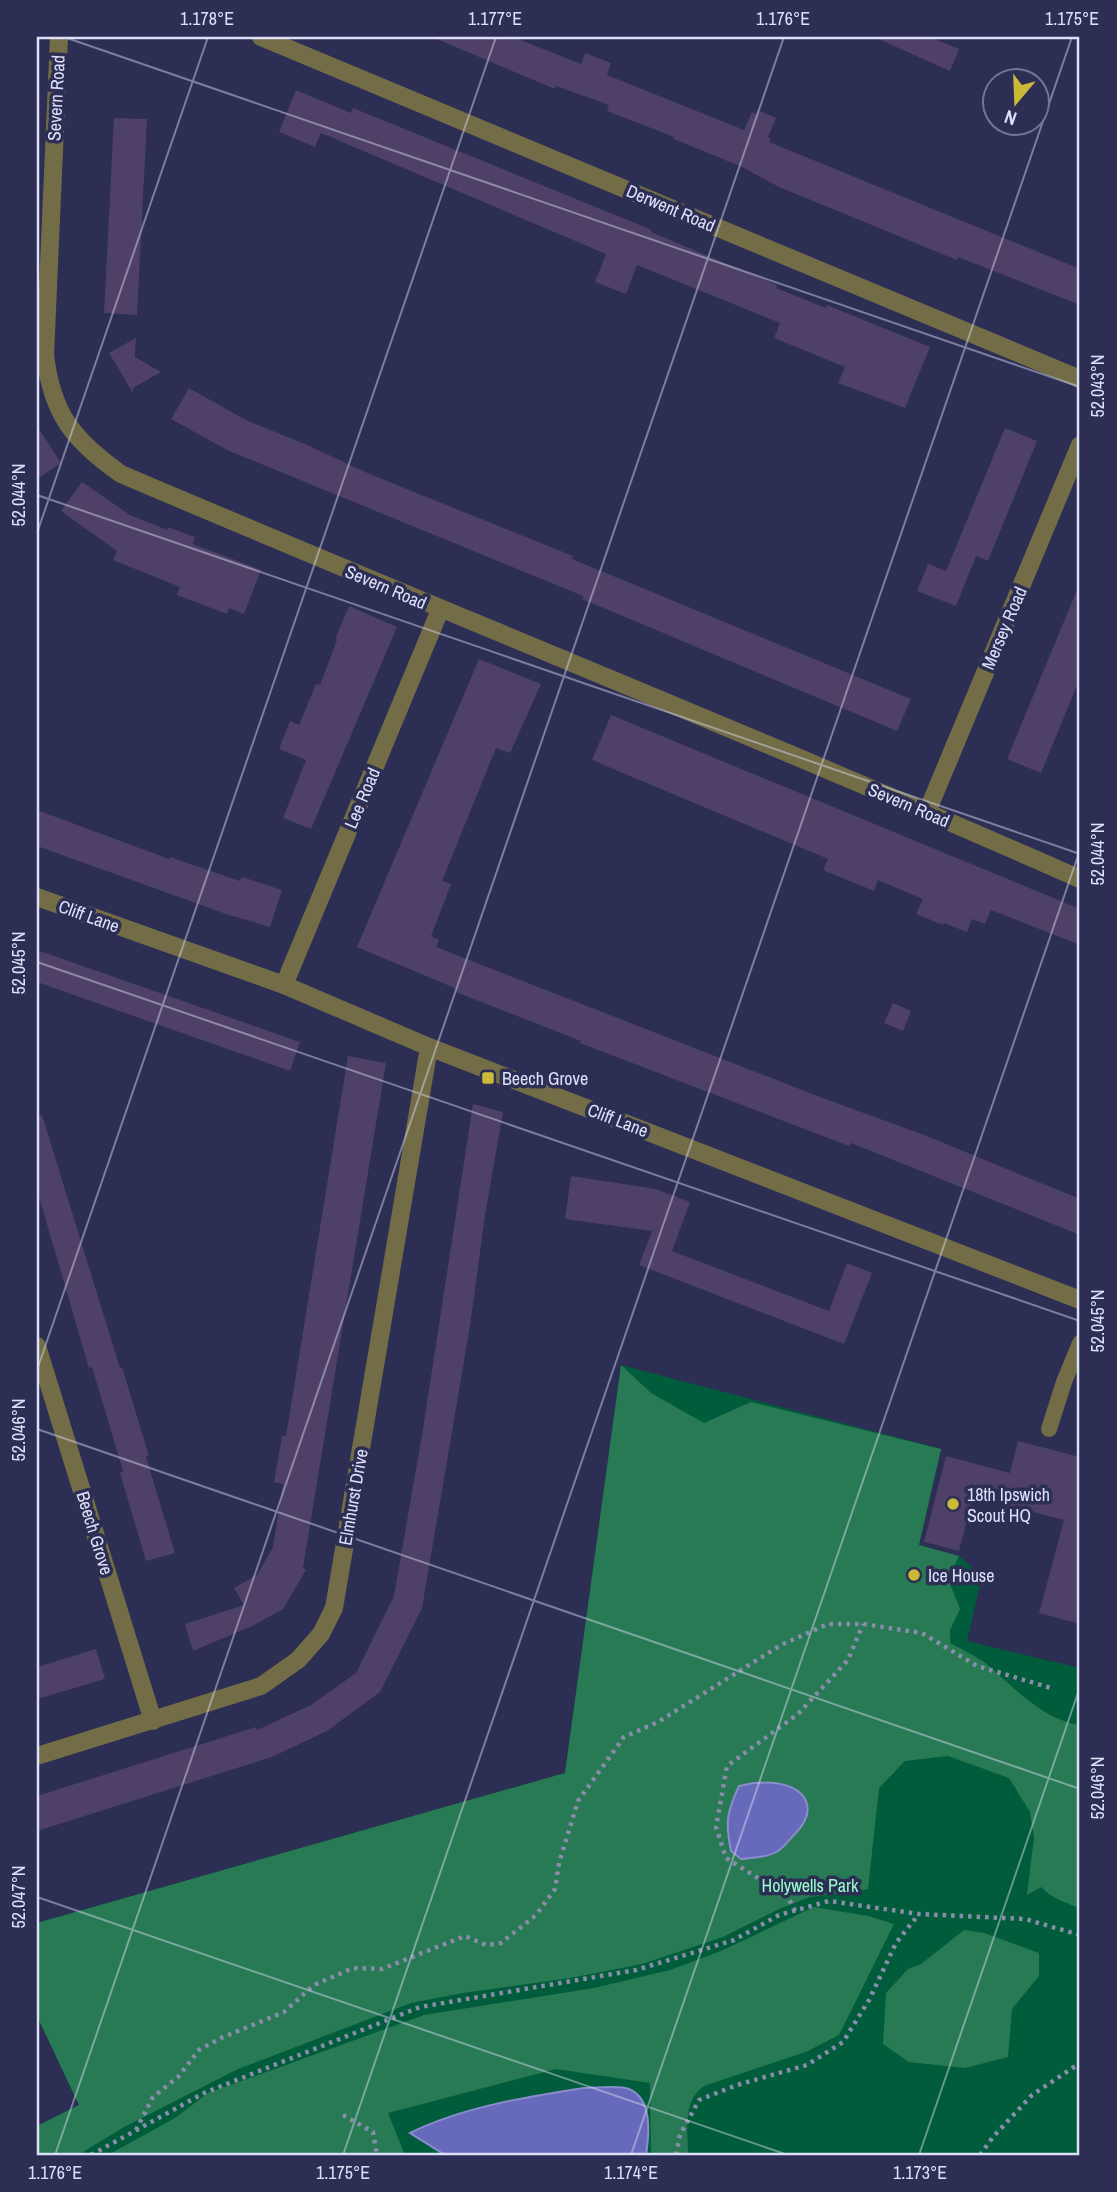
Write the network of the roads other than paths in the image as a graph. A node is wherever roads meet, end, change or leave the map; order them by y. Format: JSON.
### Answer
{"nodes":[{"id":1,"x":59,"y":37,"type":"edge"},
{"id":2,"x":261,"y":37,"type":"edge"},
{"id":3,"x":1080,"y":379,"type":"edge"},
{"id":4,"x":1080,"y":445,"type":"edge"},
{"id":5,"x":440,"y":610,"type":"junction"},
{"id":6,"x":927,"y":812,"type":"junction"},
{"id":7,"x":1080,"y":879,"type":"edge"},
{"id":8,"x":37,"y":897,"type":"edge"},
{"id":9,"x":284,"y":985,"type":"junction"},
{"id":10,"x":429,"y":1047,"type":"junction"},
{"id":11,"x":1080,"y":1300,"type":"edge"},
{"id":12,"x":1080,"y":1343,"type":"edge"},
{"id":13,"x":37,"y":1346,"type":"edge"},
{"id":14,"x":1064,"y":1382,"type":"junction"},
{"id":15,"x":1080,"y":1389,"type":"edge"},
{"id":16,"x":1049,"y":1429,"type":"dead end"},
{"id":17,"x":153,"y":1721,"type":"junction"},
{"id":18,"x":37,"y":1756,"type":"edge"}],
"edges":[{"from":1,"to":5,"type":"street","name":"Severn Road"},
{"from":2,"to":3,"type":"street","name":"Derwent Road"},
{"from":4,"to":6,"type":"street","name":"Mersey Road"},
{"from":5,"to":6,"type":"street","name":"Severn Road"},
{"from":5,"to":9,"type":"street","name":"Lee Road"},
{"from":6,"to":7,"type":"street","name":"Severn Road"},
{"from":8,"to":9,"type":"street","name":"Cliff Lane"},
{"from":9,"to":10,"type":"street","name":"Cliff Lane"},
{"from":10,"to":11,"type":"street","name":"Cliff Lane"},
{"from":10,"to":17,"type":"street","name":"Elmhurst Drive"},
{"from":12,"to":14,"type":"lane"},
{"from":13,"to":17,"type":"street","name":"Beech Grove"},
{"from":14,"to":15,"type":"lane"},
{"from":14,"to":16,"type":"lane"},
{"from":17,"to":18,"type":"street","name":"Elmhurst Drive"}]}
